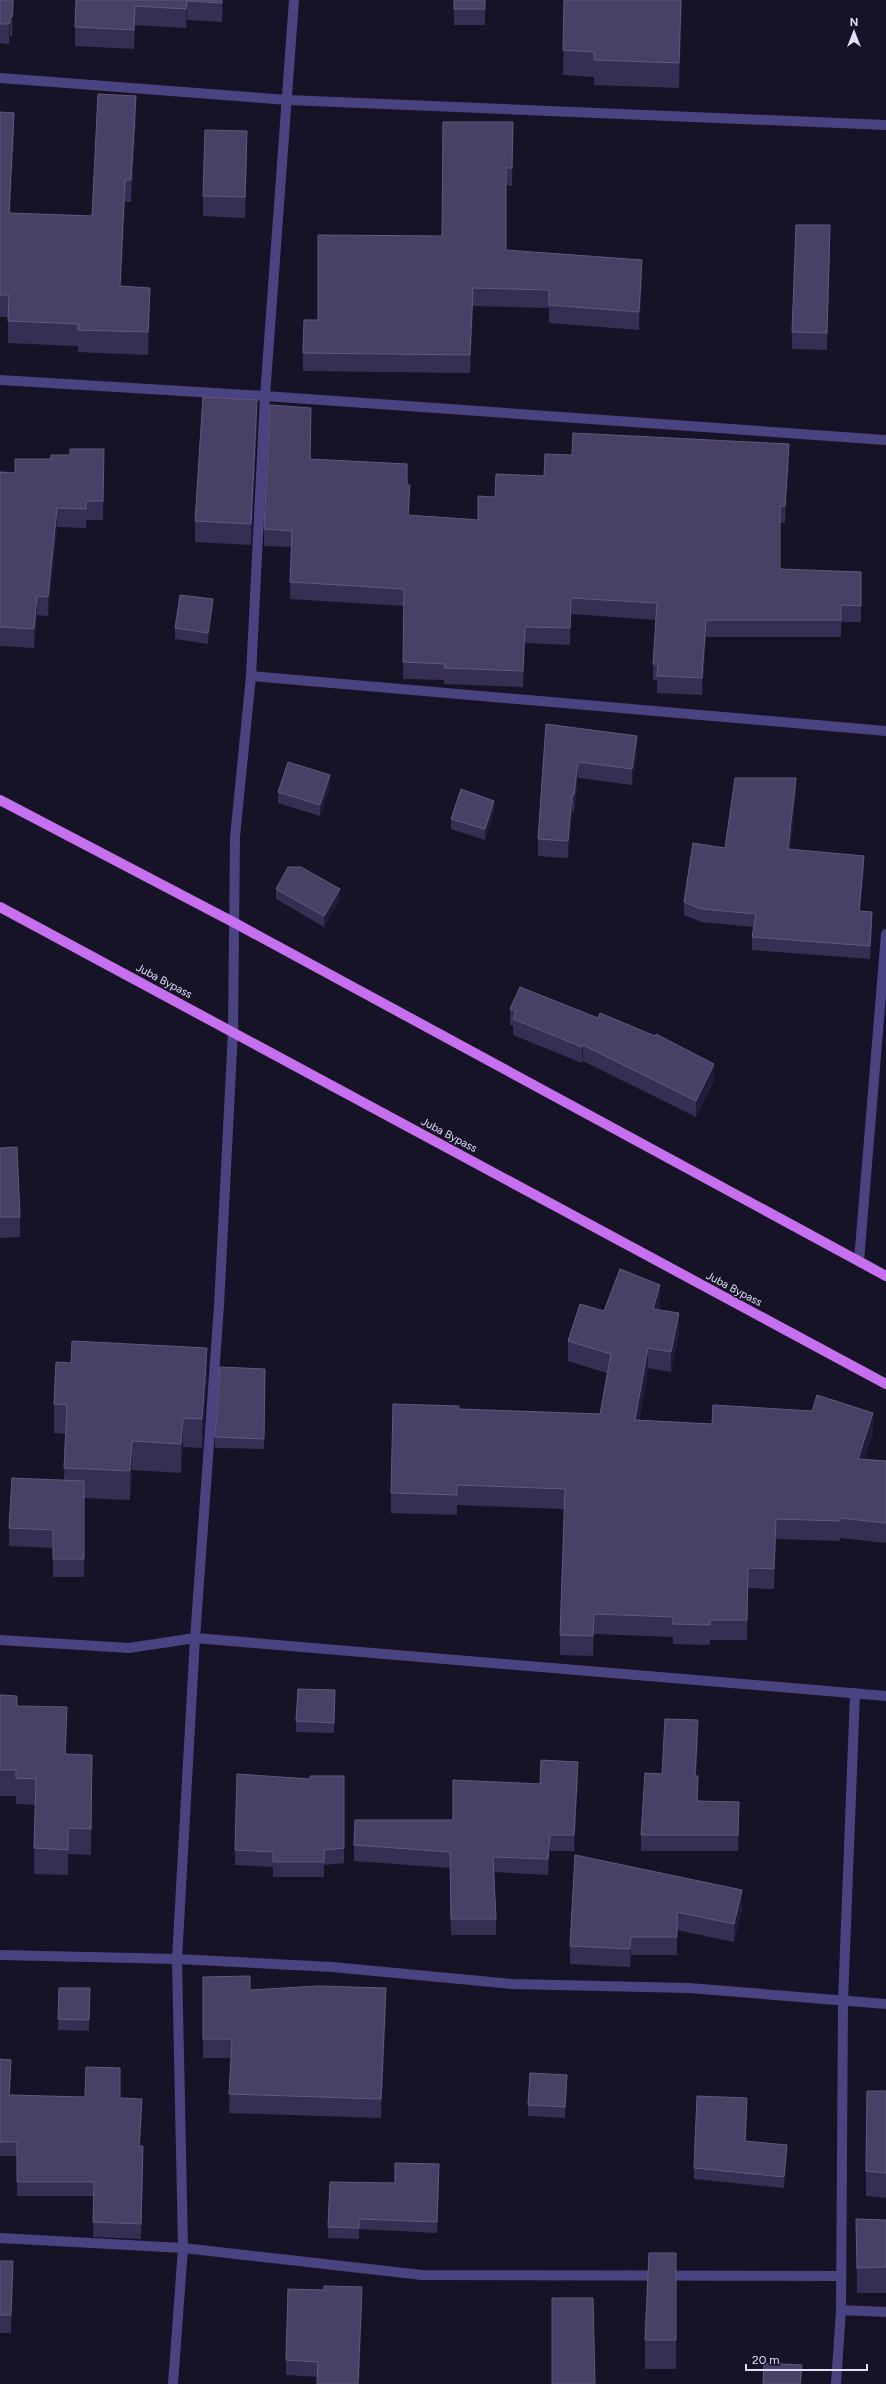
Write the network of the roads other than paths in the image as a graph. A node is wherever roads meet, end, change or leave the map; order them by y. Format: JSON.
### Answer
{"nodes":[{"id":1,"x":294,"y":0,"type":"edge"},
{"id":2,"x":0,"y":78,"type":"edge"},
{"id":3,"x":288,"y":100,"type":"junction"},
{"id":4,"x":886,"y":125,"type":"edge"},
{"id":5,"x":0,"y":380,"type":"edge"},
{"id":6,"x":265,"y":396,"type":"junction"},
{"id":7,"x":886,"y":440,"type":"edge"},
{"id":8,"x":251,"y":676,"type":"junction"},
{"id":9,"x":886,"y":731,"type":"edge"},
{"id":10,"x":0,"y":800,"type":"edge"},
{"id":11,"x":0,"y":907,"type":"edge"},
{"id":12,"x":233,"y":922,"type":"junction"},
{"id":13,"x":886,"y":934,"type":"edge"},
{"id":14,"x":233,"y":1032,"type":"junction"},
{"id":15,"x":859,"y":1261,"type":"junction"},
{"id":16,"x":886,"y":1276,"type":"edge"},
{"id":17,"x":886,"y":1384,"type":"edge"},
{"id":18,"x":195,"y":1638,"type":"junction"},
{"id":19,"x":0,"y":1640,"type":"edge"},
{"id":20,"x":855,"y":1693,"type":"junction"},
{"id":21,"x":886,"y":1696,"type":"edge"},
{"id":22,"x":0,"y":1955,"type":"edge"},
{"id":23,"x":177,"y":1959,"type":"junction"},
{"id":24,"x":843,"y":2001,"type":"junction"},
{"id":25,"x":886,"y":2004,"type":"edge"},
{"id":26,"x":0,"y":2238,"type":"edge"},
{"id":27,"x":183,"y":2248,"type":"junction"},
{"id":28,"x":840,"y":2276,"type":"junction"},
{"id":29,"x":841,"y":2310,"type":"junction"},
{"id":30,"x":886,"y":2312,"type":"edge"},
{"id":31,"x":173,"y":2384,"type":"edge"},
{"id":32,"x":836,"y":2384,"type":"edge"}],
"edges":[{"from":1,"to":3,"type":"street"},
{"from":2,"to":3,"type":"street"},
{"from":3,"to":4,"type":"street"},
{"from":3,"to":6,"type":"street"},
{"from":5,"to":6,"type":"street"},
{"from":6,"to":7,"type":"street"},
{"from":6,"to":8,"type":"street"},
{"from":8,"to":9,"type":"street"},
{"from":8,"to":12,"type":"street"},
{"from":10,"to":12,"type":"main road"},
{"from":11,"to":14,"type":"main road","name":"Juba Bypass"},
{"from":12,"to":14,"type":"street"},
{"from":12,"to":15,"type":"main road"},
{"from":13,"to":15,"type":"street"},
{"from":14,"to":17,"type":"main road","name":"Juba Bypass"},
{"from":14,"to":18,"type":"street"},
{"from":15,"to":16,"type":"main road"},
{"from":18,"to":19,"type":"street"},
{"from":18,"to":20,"type":"street"},
{"from":18,"to":23,"type":"street"},
{"from":20,"to":21,"type":"street"},
{"from":20,"to":24,"type":"street"},
{"from":22,"to":23,"type":"street"},
{"from":23,"to":24,"type":"street"},
{"from":23,"to":27,"type":"street"},
{"from":24,"to":25,"type":"street"},
{"from":24,"to":28,"type":"street"},
{"from":26,"to":27,"type":"street"},
{"from":27,"to":28,"type":"street"},
{"from":27,"to":31,"type":"street"},
{"from":28,"to":29,"type":"street"},
{"from":29,"to":30,"type":"street"},
{"from":29,"to":32,"type":"street"}]}
